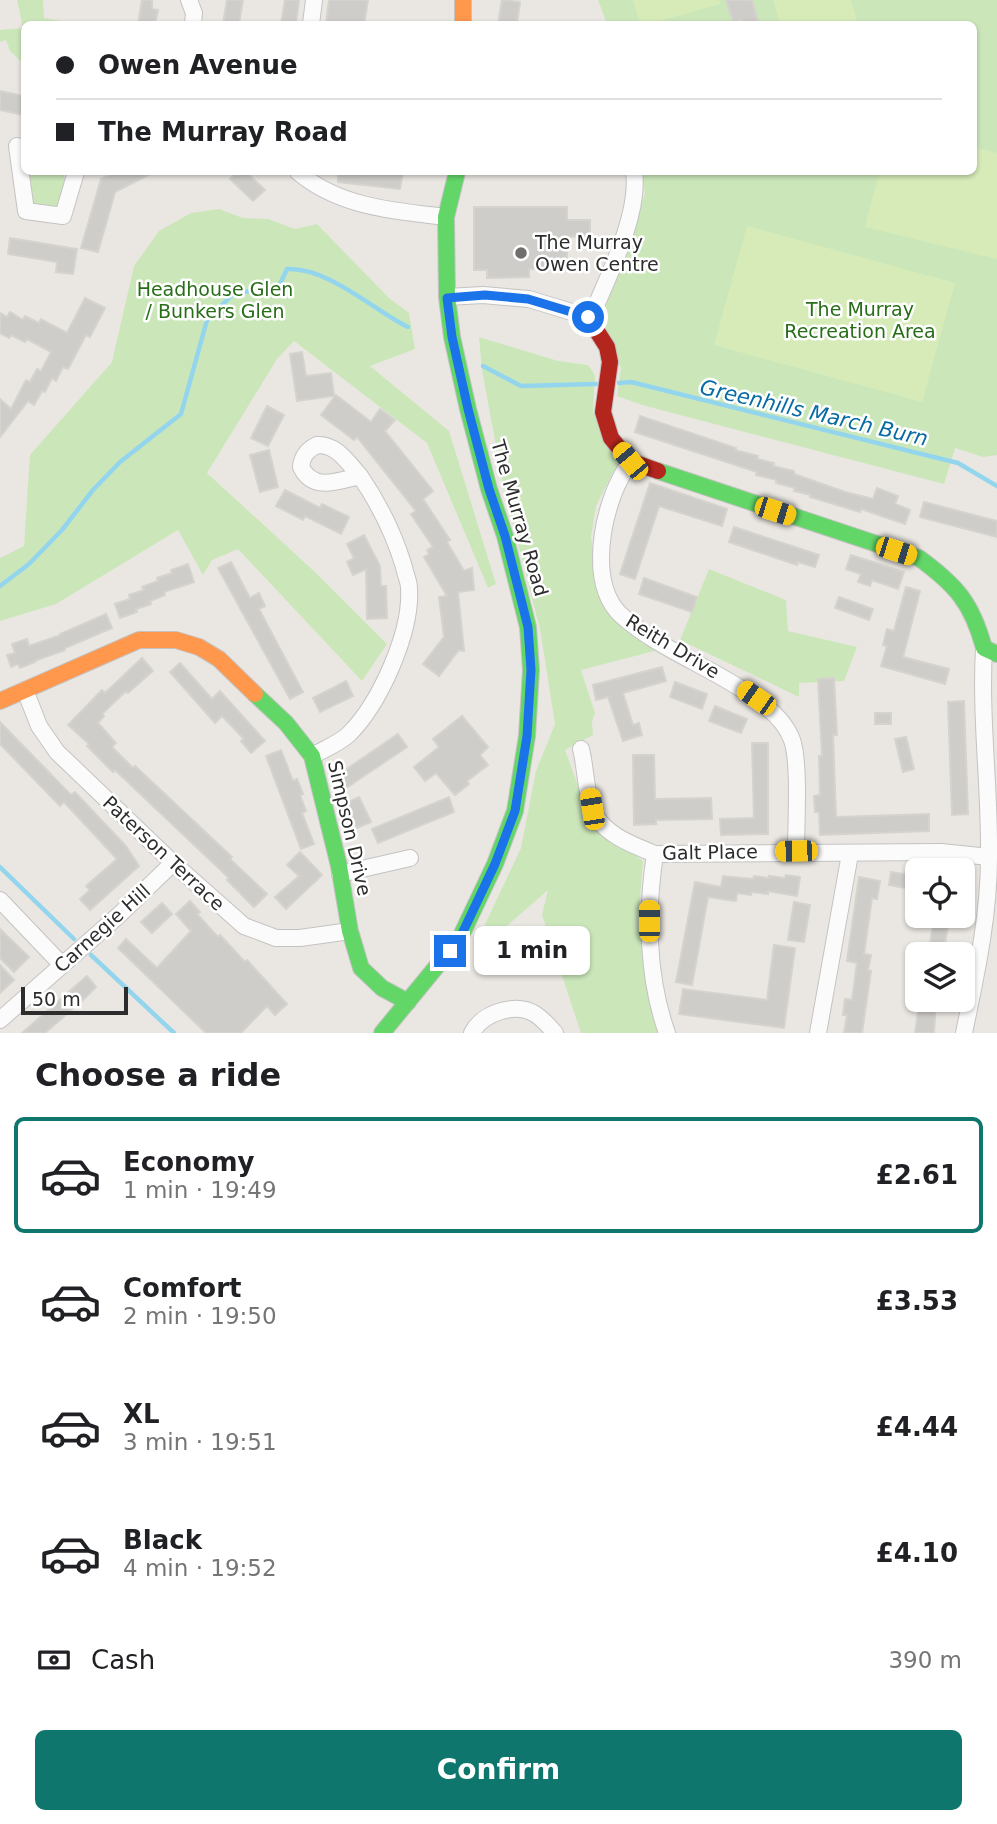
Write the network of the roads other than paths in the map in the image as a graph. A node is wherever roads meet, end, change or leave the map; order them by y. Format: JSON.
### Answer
{"nodes":[{"id":1,"x":189,"y":0,"type":"edge"},
{"id":2,"x":314,"y":0,"type":"edge"},
{"id":3,"x":464,"y":0,"type":"edge"},
{"id":4,"x":193,"y":21,"type":"edge"},
{"id":5,"x":311,"y":21,"type":"edge"},
{"id":6,"x":463,"y":21,"type":"edge"},
{"id":7,"x":0,"y":141,"type":"edge"},
{"id":8,"x":21,"y":147,"type":"edge"},
{"id":9,"x":23,"y":175,"type":"edge"},
{"id":10,"x":75,"y":175,"type":"edge"},
{"id":11,"x":302,"y":175,"type":"edge"},
{"id":12,"x":634,"y":175,"type":"edge"},
{"id":13,"x":453,"y":177,"type":"edge"},
{"id":14,"x":446,"y":216,"type":"junction"},
{"id":15,"x":447,"y":298,"type":"junction"},
{"id":16,"x":588,"y":317,"type":"junction"},
{"id":17,"x":630,"y":461,"type":"junction"},
{"id":18,"x":360,"y":476,"type":"dead end"},
{"id":19,"x":991,"y":651,"type":"edge"},
{"id":20,"x":25,"y":690,"type":"junction"},
{"id":21,"x":0,"y":701,"type":"edge"},
{"id":22,"x":581,"y":749,"type":"dead end"},
{"id":23,"x":312,"y":756,"type":"junction"},
{"id":24,"x":796,"y":851,"type":"junction"},
{"id":25,"x":655,"y":854,"type":"junction"},
{"id":26,"x":850,"y":854,"type":"junction"},
{"id":27,"x":989,"y":857,"type":"junction"},
{"id":28,"x":410,"y":858,"type":"dead end"},
{"id":29,"x":173,"y":863,"type":"junction"},
{"id":30,"x":340,"y":874,"type":"junction"},
{"id":31,"x":0,"y":900,"type":"edge"},
{"id":32,"x":992,"y":908,"type":"edge"},
{"id":33,"x":350,"y":931,"type":"junction"},
{"id":34,"x":62,"y":965,"type":"junction"},
{"id":35,"x":408,"y":1002,"type":"junction"},
{"id":36,"x":0,"y":1020,"type":"edge"},
{"id":37,"x":382,"y":1033,"type":"edge"},
{"id":38,"x":472,"y":1033,"type":"edge"},
{"id":39,"x":555,"y":1033,"type":"edge"},
{"id":40,"x":667,"y":1033,"type":"edge"},
{"id":41,"x":818,"y":1033,"type":"edge"},
{"id":42,"x":964,"y":1033,"type":"edge"}],
"edges":[{"from":1,"to":4,"type":"street"},
{"from":2,"to":5,"type":"street"},
{"from":3,"to":6,"type":"street"},
{"from":7,"to":8,"type":"street"},
{"from":9,"to":10,"type":"street"},
{"from":11,"to":14,"type":"street"},
{"from":12,"to":16,"type":"street"},
{"from":13,"to":14,"type":"street","name":"The Murray Road"},
{"from":14,"to":15,"type":"street","name":"The Murray Road"},
{"from":15,"to":16,"type":"street"},
{"from":15,"to":35,"type":"street","name":"The Murray Road"},
{"from":16,"to":17,"type":"street"},
{"from":17,"to":19,"type":"street"},
{"from":17,"to":24,"type":"street","name":"Reith Drive"},
{"from":18,"to":23,"type":"street"},
{"from":19,"to":27,"type":"street"},
{"from":20,"to":21,"type":"street","name":"Simpson Drive"},
{"from":20,"to":23,"type":"street","name":"Simpson Drive"},
{"from":20,"to":29,"type":"street","name":"Paterson Terrace"},
{"from":22,"to":25,"type":"street","name":"Galt Place"},
{"from":23,"to":30,"type":"street","name":"Simpson Drive"},
{"from":24,"to":25,"type":"street","name":"Galt Place"},
{"from":24,"to":26,"type":"street","name":"Galt Place"},
{"from":25,"to":40,"type":"street"},
{"from":26,"to":27,"type":"street","name":"Galt Place"},
{"from":26,"to":41,"type":"street"},
{"from":27,"to":32,"type":"street"},
{"from":28,"to":30,"type":"street"},
{"from":29,"to":33,"type":"street","name":"Paterson Terrace"},
{"from":29,"to":34,"type":"street","name":"Carnegie Hill"},
{"from":30,"to":33,"type":"street","name":"Simpson Drive"},
{"from":31,"to":34,"type":"street"},
{"from":32,"to":42,"type":"street"},
{"from":33,"to":35,"type":"street","name":"Simpson Drive"},
{"from":34,"to":36,"type":"street","name":"Carnegie Hill"},
{"from":35,"to":37,"type":"street","name":"The Murray Road"},
{"from":38,"to":39,"type":"street"}]}
